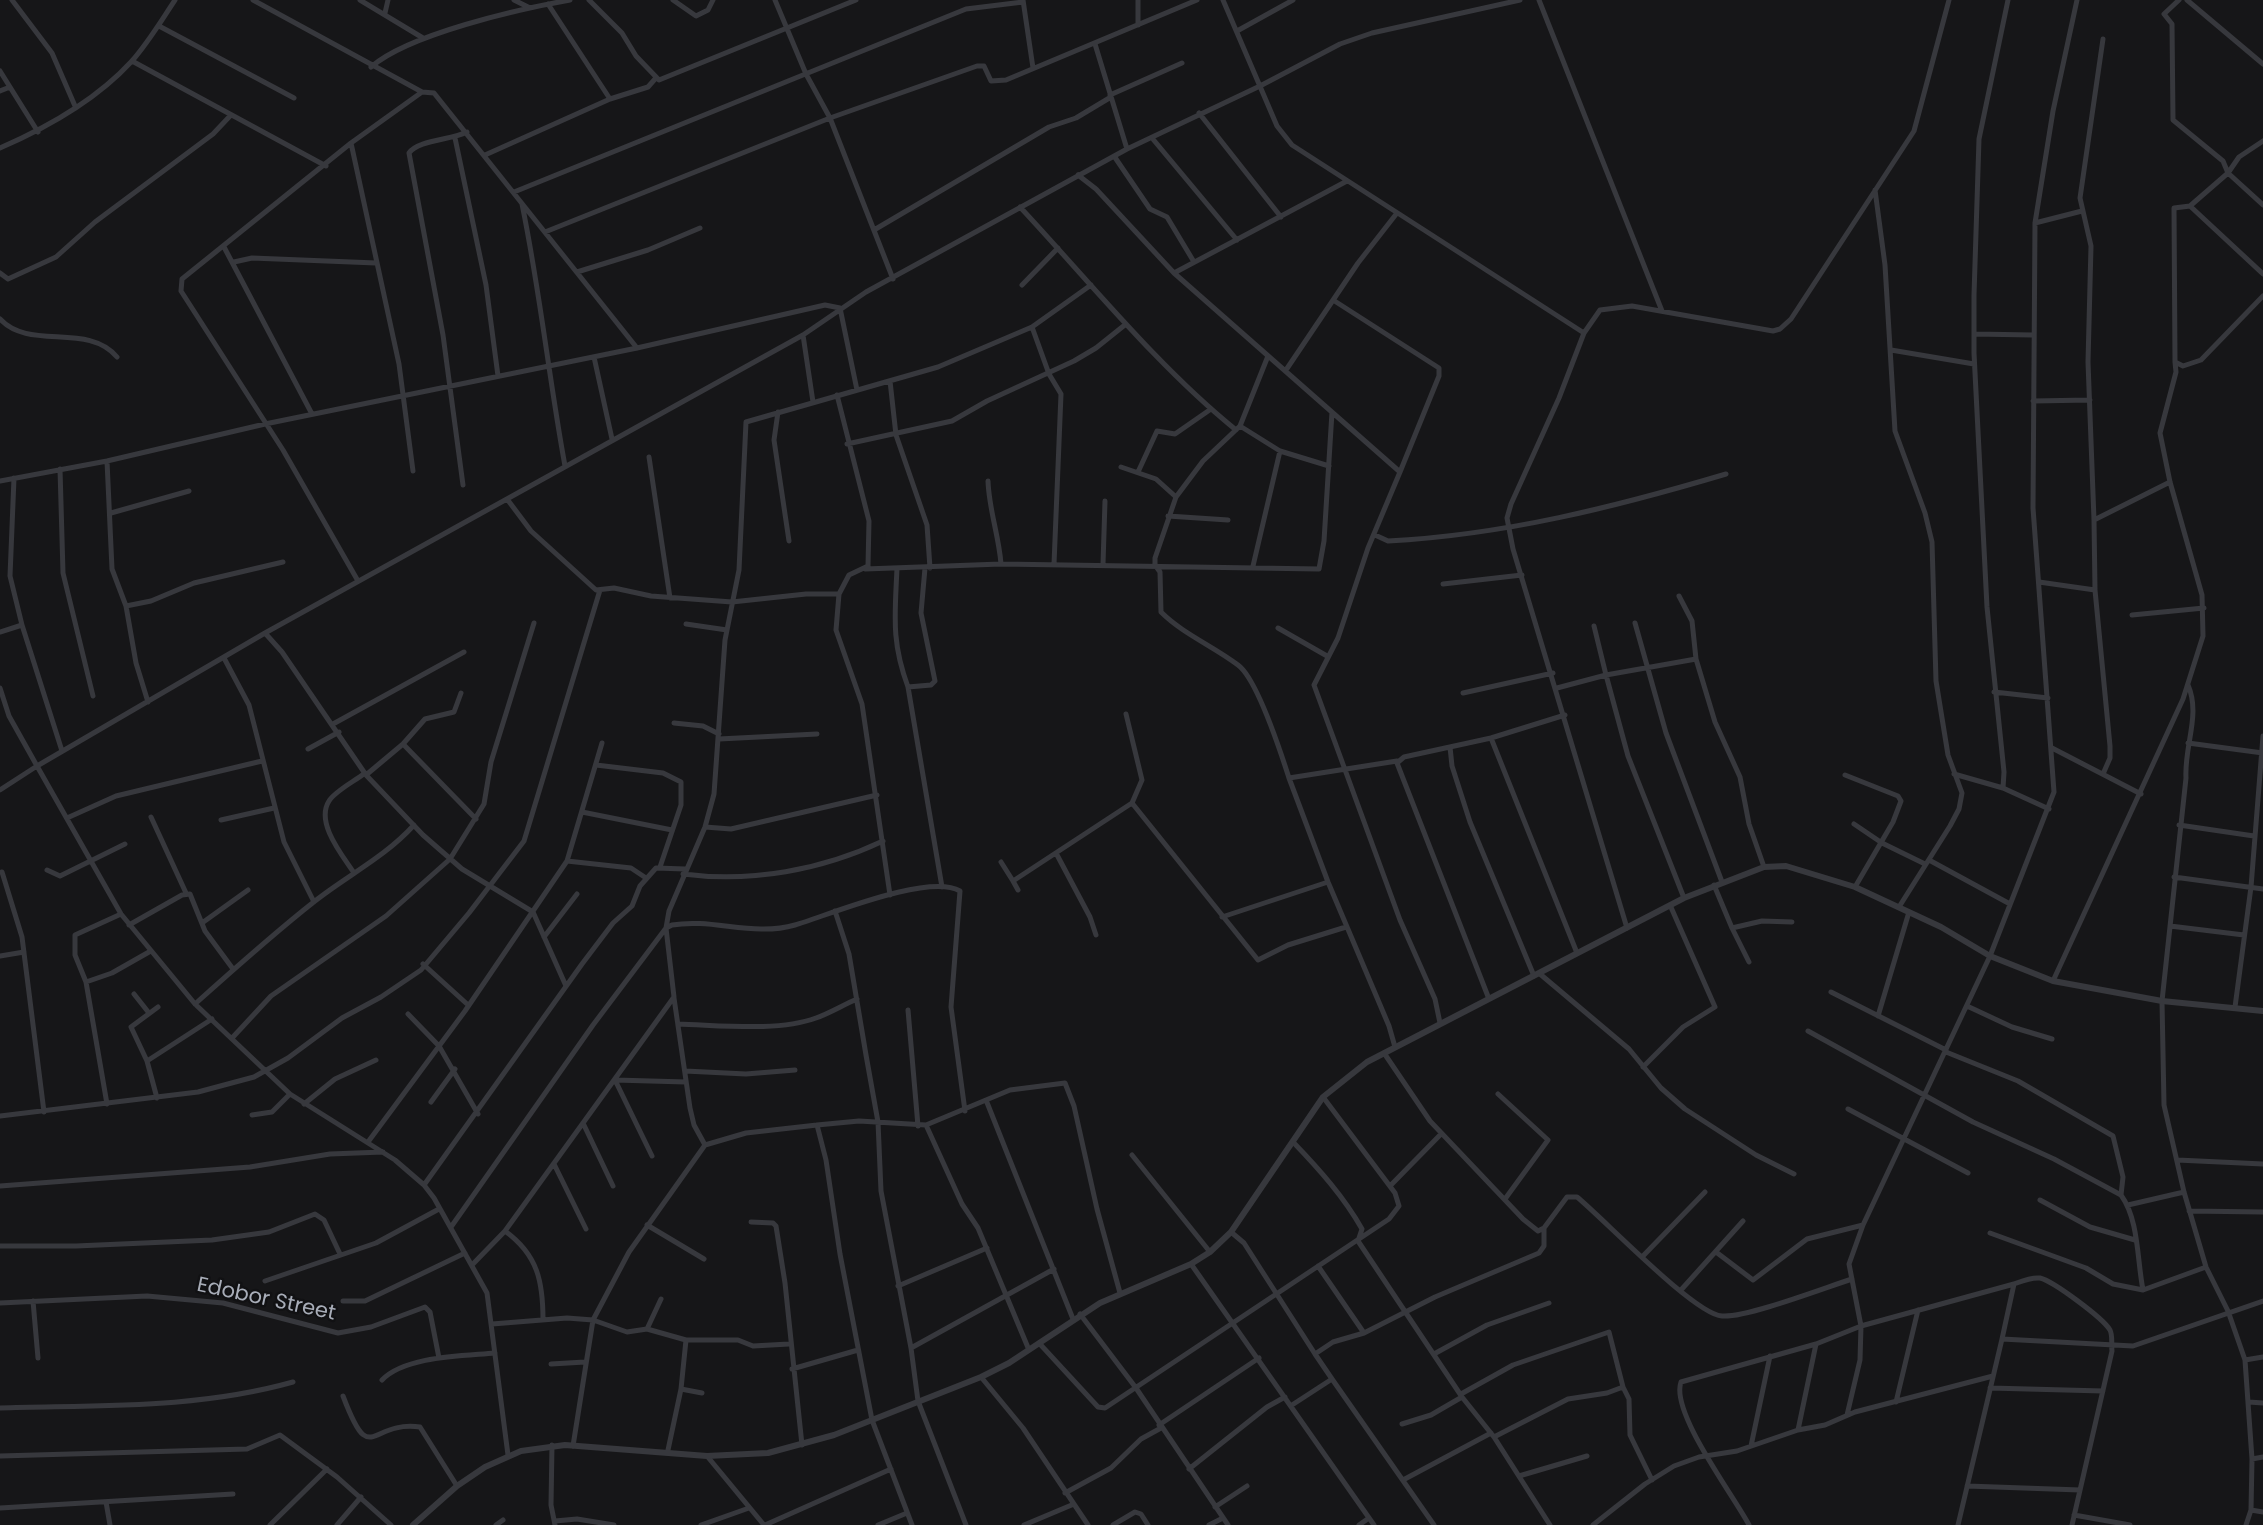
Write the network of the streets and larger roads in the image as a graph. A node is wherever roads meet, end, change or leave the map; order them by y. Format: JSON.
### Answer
{"nodes":[{"id":1,"x":12,"y":0,"type":"edge"},
{"id":2,"x":175,"y":0,"type":"edge"},
{"id":3,"x":253,"y":0,"type":"edge"},
{"id":4,"x":360,"y":0,"type":"edge"},
{"id":5,"x":388,"y":0,"type":"edge"},
{"id":6,"x":514,"y":0,"type":"edge"},
{"id":7,"x":570,"y":0,"type":"edge"},
{"id":8,"x":589,"y":0,"type":"edge"},
{"id":9,"x":673,"y":0,"type":"edge"},
{"id":10,"x":713,"y":0,"type":"edge"},
{"id":11,"x":775,"y":0,"type":"edge"},
{"id":12,"x":856,"y":0,"type":"edge"},
{"id":13,"x":1138,"y":0,"type":"edge"},
{"id":14,"x":1197,"y":0,"type":"edge"},
{"id":15,"x":1223,"y":0,"type":"edge"},
{"id":16,"x":1293,"y":0,"type":"edge"},
{"id":17,"x":1520,"y":0,"type":"edge"},
{"id":18,"x":1539,"y":0,"type":"edge"},
{"id":19,"x":1949,"y":0,"type":"edge"},
{"id":20,"x":2008,"y":0,"type":"edge"},
{"id":21,"x":2077,"y":0,"type":"edge"},
{"id":22,"x":2179,"y":0,"type":"edge"},
{"id":23,"x":2187,"y":0,"type":"edge"},
{"id":24,"x":1023,"y":1,"type":"edge"},
{"id":25,"x":548,"y":4,"type":"junction"},
{"id":26,"x":530,"y":8,"type":"junction"},
{"id":27,"x":385,"y":13,"type":"junction"},
{"id":28,"x":1138,"y":25,"type":"junction"},
{"id":29,"x":159,"y":26,"type":"junction"},
{"id":30,"x":786,"y":29,"type":"junction"},
{"id":31,"x":1237,"y":31,"type":"junction"},
{"id":32,"x":423,"y":38,"type":"junction"},
{"id":33,"x":2103,"y":39,"type":"dead end"},
{"id":34,"x":1095,"y":44,"type":"junction"},
{"id":35,"x":132,"y":61,"type":"junction"},
{"id":36,"x":1182,"y":63,"type":"dead end"},
{"id":37,"x":2263,"y":64,"type":"edge"},
{"id":38,"x":371,"y":67,"type":"junction"},
{"id":39,"x":1033,"y":68,"type":"junction"},
{"id":40,"x":0,"y":71,"type":"edge"},
{"id":41,"x":806,"y":74,"type":"junction"},
{"id":42,"x":655,"y":79,"type":"junction"},
{"id":43,"x":1260,"y":86,"type":"junction"},
{"id":44,"x":10,"y":87,"type":"junction"},
{"id":45,"x":0,"y":91,"type":"edge"},
{"id":46,"x":422,"y":92,"type":"junction"},
{"id":47,"x":1111,"y":96,"type":"junction"},
{"id":48,"x":294,"y":99,"type":"dead end"},
{"id":49,"x":610,"y":99,"type":"junction"},
{"id":50,"x":75,"y":106,"type":"junction"},
{"id":51,"x":1199,"y":113,"type":"junction"},
{"id":52,"x":230,"y":116,"type":"junction"},
{"id":53,"x":830,"y":118,"type":"junction"},
{"id":54,"x":38,"y":132,"type":"junction"},
{"id":55,"x":467,"y":132,"type":"junction"},
{"id":56,"x":455,"y":138,"type":"junction"},
{"id":57,"x":1152,"y":138,"type":"junction"},
{"id":58,"x":2263,"y":141,"type":"edge"},
{"id":59,"x":351,"y":143,"type":"junction"},
{"id":60,"x":0,"y":148,"type":"edge"},
{"id":61,"x":1127,"y":149,"type":"junction"},
{"id":62,"x":485,"y":155,"type":"junction"},
{"id":63,"x":1114,"y":156,"type":"junction"},
{"id":64,"x":326,"y":166,"type":"junction"},
{"id":65,"x":2228,"y":173,"type":"junction"},
{"id":66,"x":1078,"y":175,"type":"junction"},
{"id":67,"x":1347,"y":181,"type":"junction"},
{"id":68,"x":1875,"y":190,"type":"junction"},
{"id":69,"x":514,"y":192,"type":"junction"},
{"id":70,"x":521,"y":201,"type":"junction"},
{"id":71,"x":2263,"y":205,"type":"edge"},
{"id":72,"x":2190,"y":206,"type":"junction"},
{"id":73,"x":1020,"y":207,"type":"junction"},
{"id":74,"x":2082,"y":211,"type":"junction"},
{"id":75,"x":1397,"y":213,"type":"junction"},
{"id":76,"x":1280,"y":217,"type":"junction"},
{"id":77,"x":2035,"y":223,"type":"junction"},
{"id":78,"x":700,"y":228,"type":"dead end"},
{"id":79,"x":874,"y":230,"type":"junction"},
{"id":80,"x":545,"y":232,"type":"junction"},
{"id":81,"x":1237,"y":240,"type":"junction"},
{"id":82,"x":223,"y":247,"type":"junction"},
{"id":83,"x":1058,"y":248,"type":"junction"},
{"id":84,"x":234,"y":262,"type":"junction"},
{"id":85,"x":1194,"y":262,"type":"junction"},
{"id":86,"x":376,"y":263,"type":"junction"},
{"id":87,"x":577,"y":272,"type":"junction"},
{"id":88,"x":0,"y":273,"type":"edge"},
{"id":89,"x":1174,"y":273,"type":"junction"},
{"id":90,"x":2263,"y":274,"type":"edge"},
{"id":91,"x":893,"y":279,"type":"junction"},
{"id":92,"x":1022,"y":285,"type":"dead end"},
{"id":93,"x":1091,"y":285,"type":"junction"},
{"id":94,"x":2263,"y":296,"type":"edge"},
{"id":95,"x":1333,"y":300,"type":"junction"},
{"id":96,"x":840,"y":308,"type":"junction"},
{"id":97,"x":1662,"y":311,"type":"junction"},
{"id":98,"x":0,"y":319,"type":"edge"},
{"id":99,"x":1126,"y":324,"type":"junction"},
{"id":100,"x":1032,"y":327,"type":"junction"},
{"id":101,"x":1584,"y":334,"type":"junction"},
{"id":102,"x":1973,"y":334,"type":"junction"},
{"id":103,"x":803,"y":335,"type":"junction"},
{"id":104,"x":2033,"y":335,"type":"junction"},
{"id":105,"x":637,"y":348,"type":"junction"},
{"id":106,"x":1891,"y":350,"type":"junction"},
{"id":107,"x":1268,"y":356,"type":"junction"},
{"id":108,"x":117,"y":357,"type":"dead end"},
{"id":109,"x":594,"y":357,"type":"junction"},
{"id":110,"x":2175,"y":362,"type":"junction"},
{"id":111,"x":1974,"y":364,"type":"junction"},
{"id":112,"x":547,"y":366,"type":"junction"},
{"id":113,"x":1286,"y":370,"type":"junction"},
{"id":114,"x":1049,"y":374,"type":"junction"},
{"id":115,"x":498,"y":376,"type":"junction"},
{"id":116,"x":890,"y":382,"type":"junction"},
{"id":117,"x":451,"y":385,"type":"junction"},
{"id":118,"x":857,"y":390,"type":"junction"},
{"id":119,"x":403,"y":395,"type":"junction"},
{"id":120,"x":837,"y":395,"type":"junction"},
{"id":121,"x":2090,"y":400,"type":"junction"},
{"id":122,"x":2033,"y":401,"type":"junction"},
{"id":123,"x":813,"y":402,"type":"junction"},
{"id":124,"x":1210,"y":410,"type":"junction"},
{"id":125,"x":1332,"y":411,"type":"junction"},
{"id":126,"x":778,"y":412,"type":"junction"},
{"id":127,"x":312,"y":414,"type":"junction"},
{"id":128,"x":265,"y":424,"type":"junction"},
{"id":129,"x":1238,"y":428,"type":"junction"},
{"id":130,"x":896,"y":435,"type":"junction"},
{"id":131,"x":612,"y":439,"type":"junction"},
{"id":132,"x":847,"y":444,"type":"junction"},
{"id":133,"x":1280,"y":451,"type":"junction"},
{"id":134,"x":649,"y":457,"type":"dead end"},
{"id":135,"x":107,"y":461,"type":"junction"},
{"id":136,"x":565,"y":466,"type":"junction"},
{"id":137,"x":1329,"y":466,"type":"junction"},
{"id":138,"x":1121,"y":467,"type":"dead end"},
{"id":139,"x":60,"y":469,"type":"junction"},
{"id":140,"x":413,"y":471,"type":"dead end"},
{"id":141,"x":1138,"y":472,"type":"junction"},
{"id":142,"x":1400,"y":472,"type":"junction"},
{"id":143,"x":1726,"y":474,"type":"dead end"},
{"id":144,"x":14,"y":478,"type":"junction"},
{"id":145,"x":0,"y":481,"type":"edge"},
{"id":146,"x":988,"y":481,"type":"dead end"},
{"id":147,"x":2170,"y":482,"type":"junction"},
{"id":148,"x":463,"y":485,"type":"dead end"},
{"id":149,"x":189,"y":491,"type":"dead end"},
{"id":150,"x":1176,"y":497,"type":"junction"},
{"id":151,"x":507,"y":499,"type":"junction"},
{"id":152,"x":1105,"y":501,"type":"dead end"},
{"id":153,"x":111,"y":513,"type":"junction"},
{"id":154,"x":1168,"y":516,"type":"junction"},
{"id":155,"x":1228,"y":520,"type":"dead end"},
{"id":156,"x":2094,"y":520,"type":"junction"},
{"id":157,"x":1508,"y":528,"type":"junction"},
{"id":158,"x":1375,"y":535,"type":"junction"},
{"id":159,"x":789,"y":541,"type":"dead end"},
{"id":160,"x":284,"y":562,"type":"dead end"},
{"id":161,"x":1001,"y":564,"type":"junction"},
{"id":162,"x":1054,"y":564,"type":"junction"},
{"id":163,"x":1103,"y":564,"type":"junction"},
{"id":164,"x":1155,"y":565,"type":"junction"},
{"id":165,"x":1252,"y":566,"type":"junction"},
{"id":166,"x":897,"y":568,"type":"junction"},
{"id":167,"x":928,"y":568,"type":"junction"},
{"id":168,"x":865,"y":569,"type":"junction"},
{"id":169,"x":1522,"y":575,"type":"junction"},
{"id":170,"x":358,"y":581,"type":"junction"},
{"id":171,"x":2039,"y":582,"type":"junction"},
{"id":172,"x":1444,"y":584,"type":"dead end"},
{"id":173,"x":600,"y":590,"type":"junction"},
{"id":174,"x":2095,"y":590,"type":"junction"},
{"id":175,"x":839,"y":594,"type":"junction"},
{"id":176,"x":1679,"y":596,"type":"dead end"},
{"id":177,"x":670,"y":598,"type":"junction"},
{"id":178,"x":732,"y":602,"type":"junction"},
{"id":179,"x":126,"y":606,"type":"junction"},
{"id":180,"x":2204,"y":608,"type":"junction"},
{"id":181,"x":2132,"y":615,"type":"dead end"},
{"id":182,"x":1635,"y":622,"type":"dead end"},
{"id":183,"x":534,"y":623,"type":"dead end"},
{"id":184,"x":686,"y":624,"type":"dead end"},
{"id":185,"x":22,"y":625,"type":"junction"},
{"id":186,"x":1594,"y":626,"type":"dead end"},
{"id":187,"x":1278,"y":628,"type":"dead end"},
{"id":188,"x":727,"y":630,"type":"junction"},
{"id":189,"x":0,"y":632,"type":"edge"},
{"id":190,"x":265,"y":633,"type":"junction"},
{"id":191,"x":464,"y":652,"type":"dead end"},
{"id":192,"x":1327,"y":656,"type":"junction"},
{"id":193,"x":224,"y":658,"type":"junction"},
{"id":194,"x":1696,"y":659,"type":"junction"},
{"id":195,"x":1648,"y":670,"type":"junction"},
{"id":196,"x":1553,"y":673,"type":"junction"},
{"id":197,"x":1606,"y":675,"type":"junction"},
{"id":198,"x":2188,"y":685,"type":"junction"},
{"id":199,"x":908,"y":687,"type":"junction"},
{"id":200,"x":0,"y":688,"type":"edge"},
{"id":201,"x":1557,"y":688,"type":"junction"},
{"id":202,"x":1994,"y":692,"type":"junction"},
{"id":203,"x":461,"y":693,"type":"dead end"},
{"id":204,"x":1463,"y":693,"type":"dead end"},
{"id":205,"x":93,"y":696,"type":"dead end"},
{"id":206,"x":2048,"y":698,"type":"junction"},
{"id":207,"x":148,"y":702,"type":"junction"},
{"id":208,"x":1126,"y":714,"type":"dead end"},
{"id":209,"x":1565,"y":715,"type":"junction"},
{"id":210,"x":674,"y":723,"type":"dead end"},
{"id":211,"x":333,"y":724,"type":"junction"},
{"id":212,"x":339,"y":732,"type":"junction"},
{"id":213,"x":817,"y":734,"type":"dead end"},
{"id":214,"x":2263,"y":736,"type":"edge"},
{"id":215,"x":719,"y":737,"type":"junction"},
{"id":216,"x":1491,"y":738,"type":"junction"},
{"id":217,"x":602,"y":743,"type":"dead end"},
{"id":218,"x":2188,"y":743,"type":"junction"},
{"id":219,"x":403,"y":744,"type":"junction"},
{"id":220,"x":1450,"y":747,"type":"junction"},
{"id":221,"x":2052,"y":748,"type":"junction"},
{"id":222,"x":309,"y":749,"type":"dead end"},
{"id":223,"x":62,"y":751,"type":"junction"},
{"id":224,"x":2262,"y":753,"type":"edge"},
{"id":225,"x":262,"y":761,"type":"junction"},
{"id":226,"x":1397,"y":761,"type":"junction"},
{"id":227,"x":596,"y":765,"type":"junction"},
{"id":228,"x":37,"y":766,"type":"junction"},
{"id":229,"x":1345,"y":769,"type":"junction"},
{"id":230,"x":366,"y":774,"type":"junction"},
{"id":231,"x":1954,"y":774,"type":"junction"},
{"id":232,"x":2103,"y":774,"type":"junction"},
{"id":233,"x":1845,"y":775,"type":"dead end"},
{"id":234,"x":1289,"y":778,"type":"junction"},
{"id":235,"x":2003,"y":789,"type":"junction"},
{"id":236,"x":0,"y":790,"type":"edge"},
{"id":237,"x":2141,"y":794,"type":"junction"},
{"id":238,"x":877,"y":795,"type":"junction"},
{"id":239,"x":1132,"y":803,"type":"junction"},
{"id":240,"x":274,"y":808,"type":"junction"},
{"id":241,"x":2049,"y":809,"type":"junction"},
{"id":242,"x":582,"y":812,"type":"junction"},
{"id":243,"x":151,"y":817,"type":"dead end"},
{"id":244,"x":67,"y":818,"type":"junction"},
{"id":245,"x":476,"y":819,"type":"junction"},
{"id":246,"x":221,"y":820,"type":"dead end"},
{"id":247,"x":1854,"y":824,"type":"dead end"},
{"id":248,"x":414,"y":825,"type":"junction"},
{"id":249,"x":2179,"y":825,"type":"junction"},
{"id":250,"x":705,"y":827,"type":"junction"},
{"id":251,"x":673,"y":830,"type":"junction"},
{"id":252,"x":2254,"y":836,"type":"junction"},
{"id":253,"x":883,"y":841,"type":"junction"},
{"id":254,"x":1882,"y":843,"type":"junction"},
{"id":255,"x":125,"y":844,"type":"dead end"},
{"id":256,"x":1056,"y":853,"type":"junction"},
{"id":257,"x":450,"y":859,"type":"junction"},
{"id":258,"x":567,"y":862,"type":"junction"},
{"id":259,"x":1001,"y":862,"type":"dead end"},
{"id":260,"x":1927,"y":862,"type":"junction"},
{"id":261,"x":90,"y":864,"type":"junction"},
{"id":262,"x":660,"y":867,"type":"junction"},
{"id":263,"x":1764,"y":867,"type":"junction"},
{"id":264,"x":47,"y":870,"type":"dead end"},
{"id":265,"x":684,"y":871,"type":"junction"},
{"id":266,"x":2,"y":872,"type":"edge"},
{"id":267,"x":354,"y":873,"type":"junction"},
{"id":268,"x":2174,"y":877,"type":"junction"},
{"id":269,"x":646,"y":878,"type":"junction"},
{"id":270,"x":1013,"y":881,"type":"junction"},
{"id":271,"x":1328,"y":882,"type":"junction"},
{"id":272,"x":1718,"y":884,"type":"junction"},
{"id":273,"x":491,"y":885,"type":"junction"},
{"id":274,"x":942,"y":887,"type":"junction"},
{"id":275,"x":1855,"y":887,"type":"junction"},
{"id":276,"x":2250,"y":887,"type":"junction"},
{"id":277,"x":2263,"y":889,"type":"edge"},
{"id":278,"x":248,"y":890,"type":"dead end"},
{"id":279,"x":1018,"y":890,"type":"dead end"},
{"id":280,"x":186,"y":893,"type":"junction"},
{"id":281,"x":577,"y":894,"type":"dead end"},
{"id":282,"x":890,"y":895,"type":"junction"},
{"id":283,"x":1684,"y":898,"type":"junction"},
{"id":284,"x":314,"y":902,"type":"junction"},
{"id":285,"x":2011,"y":904,"type":"junction"},
{"id":286,"x":1670,"y":905,"type":"junction"},
{"id":287,"x":1899,"y":907,"type":"junction"},
{"id":288,"x":835,"y":911,"type":"junction"},
{"id":289,"x":533,"y":912,"type":"junction"},
{"id":290,"x":1909,"y":912,"type":"junction"},
{"id":291,"x":121,"y":914,"type":"junction"},
{"id":292,"x":1222,"y":917,"type":"junction"},
{"id":293,"x":1791,"y":922,"type":"dead end"},
{"id":294,"x":202,"y":923,"type":"junction"},
{"id":295,"x":129,"y":925,"type":"junction"},
{"id":296,"x":2170,"y":926,"type":"junction"},
{"id":297,"x":1346,"y":927,"type":"junction"},
{"id":298,"x":666,"y":928,"type":"junction"},
{"id":299,"x":1627,"y":928,"type":"junction"},
{"id":300,"x":1732,"y":928,"type":"junction"},
{"id":301,"x":1096,"y":935,"type":"dead end"},
{"id":302,"x":2244,"y":935,"type":"junction"},
{"id":303,"x":544,"y":937,"type":"junction"},
{"id":304,"x":24,"y":952,"type":"junction"},
{"id":305,"x":149,"y":952,"type":"junction"},
{"id":306,"x":1577,"y":953,"type":"junction"},
{"id":307,"x":0,"y":956,"type":"edge"},
{"id":308,"x":1990,"y":956,"type":"junction"},
{"id":309,"x":1749,"y":962,"type":"dead end"},
{"id":310,"x":423,"y":964,"type":"junction"},
{"id":311,"x":233,"y":970,"type":"junction"},
{"id":312,"x":1537,"y":975,"type":"junction"},
{"id":313,"x":2053,"y":981,"type":"junction"},
{"id":314,"x":86,"y":982,"type":"junction"},
{"id":315,"x":566,"y":986,"type":"junction"},
{"id":316,"x":1830,"y":992,"type":"dead end"},
{"id":317,"x":134,"y":994,"type":"dead end"},
{"id":318,"x":674,"y":997,"type":"junction"},
{"id":319,"x":857,"y":999,"type":"junction"},
{"id":320,"x":1489,"y":999,"type":"junction"},
{"id":321,"x":2162,"y":1001,"type":"junction"},
{"id":322,"x":195,"y":1004,"type":"junction"},
{"id":323,"x":467,"y":1004,"type":"junction"},
{"id":324,"x":1967,"y":1006,"type":"junction"},
{"id":325,"x":158,"y":1007,"type":"dead end"},
{"id":326,"x":2235,"y":1007,"type":"junction"},
{"id":327,"x":908,"y":1010,"type":"dead end"},
{"id":328,"x":2263,"y":1011,"type":"edge"},
{"id":329,"x":149,"y":1013,"type":"junction"},
{"id":330,"x":408,"y":1014,"type":"dead end"},
{"id":331,"x":1878,"y":1016,"type":"junction"},
{"id":332,"x":212,"y":1019,"type":"junction"},
{"id":333,"x":678,"y":1024,"type":"junction"},
{"id":334,"x":1440,"y":1024,"type":"junction"},
{"id":335,"x":1808,"y":1031,"type":"dead end"},
{"id":336,"x":233,"y":1037,"type":"junction"},
{"id":337,"x":2052,"y":1039,"type":"dead end"},
{"id":338,"x":439,"y":1046,"type":"junction"},
{"id":339,"x":1395,"y":1047,"type":"junction"},
{"id":340,"x":1946,"y":1051,"type":"junction"},
{"id":341,"x":1384,"y":1053,"type":"junction"},
{"id":342,"x":376,"y":1060,"type":"dead end"},
{"id":343,"x":147,"y":1061,"type":"junction"},
{"id":344,"x":1643,"y":1066,"type":"junction"},
{"id":345,"x":455,"y":1069,"type":"junction"},
{"id":346,"x":795,"y":1070,"type":"dead end"},
{"id":347,"x":685,"y":1071,"type":"junction"},
{"id":348,"x":266,"y":1072,"type":"junction"},
{"id":349,"x":615,"y":1080,"type":"junction"},
{"id":350,"x":686,"y":1082,"type":"junction"},
{"id":351,"x":290,"y":1094,"type":"junction"},
{"id":352,"x":1498,"y":1094,"type":"dead end"},
{"id":353,"x":1923,"y":1095,"type":"junction"},
{"id":354,"x":1323,"y":1097,"type":"junction"},
{"id":355,"x":157,"y":1098,"type":"junction"},
{"id":356,"x":986,"y":1100,"type":"junction"},
{"id":357,"x":431,"y":1102,"type":"dead end"},
{"id":358,"x":107,"y":1104,"type":"junction"},
{"id":359,"x":304,"y":1104,"type":"junction"},
{"id":360,"x":1848,"y":1109,"type":"dead end"},
{"id":361,"x":965,"y":1111,"type":"junction"},
{"id":362,"x":44,"y":1112,"type":"junction"},
{"id":363,"x":478,"y":1114,"type":"junction"},
{"id":364,"x":252,"y":1115,"type":"dead end"},
{"id":365,"x":0,"y":1116,"type":"edge"},
{"id":366,"x":878,"y":1122,"type":"junction"},
{"id":367,"x":583,"y":1123,"type":"junction"},
{"id":368,"x":817,"y":1125,"type":"junction"},
{"id":369,"x":926,"y":1125,"type":"junction"},
{"id":370,"x":918,"y":1126,"type":"junction"},
{"id":371,"x":1441,"y":1133,"type":"junction"},
{"id":372,"x":1902,"y":1141,"type":"junction"},
{"id":373,"x":368,"y":1142,"type":"junction"},
{"id":374,"x":1293,"y":1142,"type":"junction"},
{"id":375,"x":705,"y":1145,"type":"junction"},
{"id":376,"x":383,"y":1152,"type":"junction"},
{"id":377,"x":1132,"y":1155,"type":"dead end"},
{"id":378,"x":652,"y":1156,"type":"dead end"},
{"id":379,"x":2177,"y":1160,"type":"junction"},
{"id":380,"x":554,"y":1164,"type":"junction"},
{"id":381,"x":2263,"y":1164,"type":"edge"},
{"id":382,"x":1968,"y":1173,"type":"dead end"},
{"id":383,"x":1794,"y":1174,"type":"dead end"},
{"id":384,"x":424,"y":1185,"type":"junction"},
{"id":385,"x":0,"y":1186,"type":"edge"},
{"id":386,"x":613,"y":1186,"type":"dead end"},
{"id":387,"x":1390,"y":1186,"type":"junction"},
{"id":388,"x":1705,"y":1192,"type":"dead end"},
{"id":389,"x":2184,"y":1192,"type":"junction"},
{"id":390,"x":2121,"y":1195,"type":"junction"},
{"id":391,"x":1505,"y":1199,"type":"junction"},
{"id":392,"x":2040,"y":1200,"type":"dead end"},
{"id":393,"x":2128,"y":1205,"type":"junction"},
{"id":394,"x":439,"y":1209,"type":"junction"},
{"id":395,"x":2189,"y":1211,"type":"junction"},
{"id":396,"x":2263,"y":1212,"type":"edge"},
{"id":397,"x":1743,"y":1221,"type":"dead end"},
{"id":398,"x":751,"y":1222,"type":"dead end"},
{"id":399,"x":647,"y":1225,"type":"junction"},
{"id":400,"x":1863,"y":1225,"type":"junction"},
{"id":401,"x":451,"y":1227,"type":"junction"},
{"id":402,"x":586,"y":1228,"type":"dead end"},
{"id":403,"x":1544,"y":1228,"type":"junction"},
{"id":404,"x":505,"y":1231,"type":"junction"},
{"id":405,"x":1231,"y":1232,"type":"junction"},
{"id":406,"x":1990,"y":1233,"type":"dead end"},
{"id":407,"x":2135,"y":1240,"type":"junction"},
{"id":408,"x":1358,"y":1241,"type":"junction"},
{"id":409,"x":0,"y":1246,"type":"edge"},
{"id":410,"x":987,"y":1248,"type":"junction"},
{"id":411,"x":1210,"y":1252,"type":"junction"},
{"id":412,"x":1716,"y":1252,"type":"junction"},
{"id":413,"x":465,"y":1253,"type":"junction"},
{"id":414,"x":340,"y":1254,"type":"junction"},
{"id":415,"x":1643,"y":1256,"type":"junction"},
{"id":416,"x":704,"y":1259,"type":"dead end"},
{"id":417,"x":1191,"y":1264,"type":"junction"},
{"id":418,"x":472,"y":1265,"type":"junction"},
{"id":419,"x":1318,"y":1266,"type":"junction"},
{"id":420,"x":2206,"y":1267,"type":"junction"},
{"id":421,"x":1054,"y":1269,"type":"junction"},
{"id":422,"x":1852,"y":1279,"type":"junction"},
{"id":423,"x":265,"y":1281,"type":"dead end"},
{"id":424,"x":2014,"y":1284,"type":"junction"},
{"id":425,"x":898,"y":1286,"type":"junction"},
{"id":426,"x":1681,"y":1290,"type":"junction"},
{"id":427,"x":2143,"y":1290,"type":"junction"},
{"id":428,"x":1120,"y":1293,"type":"junction"},
{"id":429,"x":1275,"y":1294,"type":"junction"},
{"id":430,"x":1007,"y":1295,"type":"junction"},
{"id":431,"x":661,"y":1299,"type":"dead end"},
{"id":432,"x":33,"y":1301,"type":"junction"},
{"id":433,"x":343,"y":1301,"type":"dead end"},
{"id":434,"x":2263,"y":1301,"type":"edge"},
{"id":435,"x":0,"y":1303,"type":"edge"},
{"id":436,"x":1549,"y":1303,"type":"dead end"},
{"id":437,"x":1918,"y":1310,"type":"junction"},
{"id":438,"x":2228,"y":1311,"type":"junction"},
{"id":439,"x":1406,"y":1313,"type":"junction"},
{"id":440,"x":1080,"y":1314,"type":"junction"},
{"id":441,"x":1073,"y":1319,"type":"junction"},
{"id":442,"x":543,"y":1320,"type":"junction"},
{"id":443,"x":593,"y":1320,"type":"junction"},
{"id":444,"x":1232,"y":1322,"type":"junction"},
{"id":445,"x":492,"y":1324,"type":"junction"},
{"id":446,"x":1861,"y":1326,"type":"junction"},
{"id":447,"x":647,"y":1329,"type":"junction"},
{"id":448,"x":1364,"y":1333,"type":"junction"},
{"id":449,"x":2002,"y":1339,"type":"junction"},
{"id":450,"x":686,"y":1340,"type":"junction"},
{"id":451,"x":1039,"y":1343,"type":"junction"},
{"id":452,"x":789,"y":1344,"type":"junction"},
{"id":453,"x":1816,"y":1344,"type":"junction"},
{"id":454,"x":2112,"y":1346,"type":"junction"},
{"id":455,"x":912,"y":1348,"type":"junction"},
{"id":456,"x":858,"y":1350,"type":"junction"},
{"id":457,"x":1029,"y":1350,"type":"junction"},
{"id":458,"x":495,"y":1353,"type":"junction"},
{"id":459,"x":1315,"y":1354,"type":"junction"},
{"id":460,"x":1434,"y":1354,"type":"junction"},
{"id":461,"x":1770,"y":1356,"type":"junction"},
{"id":462,"x":2263,"y":1357,"type":"edge"},
{"id":463,"x":37,"y":1358,"type":"dead end"},
{"id":464,"x":439,"y":1358,"type":"junction"},
{"id":465,"x":1259,"y":1358,"type":"junction"},
{"id":466,"x":2245,"y":1360,"type":"junction"},
{"id":467,"x":585,"y":1363,"type":"junction"},
{"id":468,"x":551,"y":1364,"type":"dead end"},
{"id":469,"x":792,"y":1369,"type":"junction"},
{"id":470,"x":1993,"y":1376,"type":"junction"},
{"id":471,"x":981,"y":1377,"type":"junction"},
{"id":472,"x":1332,"y":1379,"type":"junction"},
{"id":473,"x":382,"y":1380,"type":"dead end"},
{"id":474,"x":293,"y":1382,"type":"dead end"},
{"id":475,"x":1623,"y":1387,"type":"junction"},
{"id":476,"x":1136,"y":1388,"type":"junction"},
{"id":477,"x":1990,"y":1388,"type":"junction"},
{"id":478,"x":681,"y":1389,"type":"junction"},
{"id":479,"x":2103,"y":1391,"type":"junction"},
{"id":480,"x":702,"y":1393,"type":"dead end"},
{"id":481,"x":343,"y":1396,"type":"dead end"},
{"id":482,"x":1462,"y":1396,"type":"junction"},
{"id":483,"x":1285,"y":1397,"type":"junction"},
{"id":484,"x":918,"y":1401,"type":"junction"},
{"id":485,"x":1896,"y":1402,"type":"junction"},
{"id":486,"x":2249,"y":1402,"type":"junction"},
{"id":487,"x":2263,"y":1403,"type":"edge"},
{"id":488,"x":1292,"y":1405,"type":"junction"},
{"id":489,"x":0,"y":1409,"type":"edge"},
{"id":490,"x":1847,"y":1415,"type":"junction"},
{"id":491,"x":872,"y":1420,"type":"junction"},
{"id":492,"x":1402,"y":1424,"type":"dead end"},
{"id":493,"x":1160,"y":1427,"type":"junction"},
{"id":494,"x":1798,"y":1430,"type":"junction"},
{"id":495,"x":1493,"y":1435,"type":"junction"},
{"id":496,"x":552,"y":1445,"type":"junction"},
{"id":497,"x":802,"y":1445,"type":"junction"},
{"id":498,"x":573,"y":1446,"type":"junction"},
{"id":499,"x":1751,"y":1446,"type":"junction"},
{"id":500,"x":668,"y":1450,"type":"junction"},
{"id":501,"x":508,"y":1455,"type":"junction"},
{"id":502,"x":1707,"y":1455,"type":"junction"},
{"id":503,"x":0,"y":1456,"type":"edge"},
{"id":504,"x":707,"y":1456,"type":"junction"},
{"id":505,"x":1587,"y":1456,"type":"dead end"},
{"id":506,"x":2263,"y":1457,"type":"edge"},
{"id":507,"x":2252,"y":1458,"type":"junction"},
{"id":508,"x":327,"y":1469,"type":"junction"},
{"id":509,"x":891,"y":1469,"type":"junction"},
{"id":510,"x":1189,"y":1469,"type":"junction"},
{"id":511,"x":1519,"y":1476,"type":"junction"},
{"id":512,"x":1403,"y":1480,"type":"junction"},
{"id":513,"x":1652,"y":1480,"type":"junction"},
{"id":514,"x":457,"y":1486,"type":"junction"},
{"id":515,"x":1247,"y":1486,"type":"dead end"},
{"id":516,"x":1967,"y":1486,"type":"junction"},
{"id":517,"x":2080,"y":1490,"type":"junction"},
{"id":518,"x":1065,"y":1493,"type":"junction"},
{"id":519,"x":233,"y":1494,"type":"dead end"},
{"id":520,"x":360,"y":1497,"type":"junction"},
{"id":521,"x":106,"y":1502,"type":"junction"},
{"id":522,"x":1074,"y":1504,"type":"junction"},
{"id":523,"x":1215,"y":1507,"type":"junction"},
{"id":524,"x":0,"y":1508,"type":"edge"},
{"id":525,"x":749,"y":1508,"type":"junction"},
{"id":526,"x":2251,"y":1510,"type":"junction"},
{"id":527,"x":2263,"y":1512,"type":"edge"},
{"id":528,"x":907,"y":1513,"type":"junction"},
{"id":529,"x":2074,"y":1515,"type":"junction"},
{"id":530,"x":1223,"y":1518,"type":"junction"},
{"id":531,"x":1369,"y":1518,"type":"junction"},
{"id":532,"x":503,"y":1520,"type":"dead end"},
{"id":533,"x":555,"y":1523,"type":"edge"},
{"id":534,"x":110,"y":1525,"type":"edge"},
{"id":535,"x":270,"y":1525,"type":"edge"},
{"id":536,"x":337,"y":1525,"type":"edge"},
{"id":537,"x":391,"y":1525,"type":"edge"},
{"id":538,"x":413,"y":1525,"type":"edge"},
{"id":539,"x":496,"y":1525,"type":"edge"},
{"id":540,"x":614,"y":1525,"type":"edge"},
{"id":541,"x":701,"y":1525,"type":"edge"},
{"id":542,"x":764,"y":1525,"type":"edge"},
{"id":543,"x":877,"y":1525,"type":"edge"},
{"id":544,"x":912,"y":1525,"type":"edge"},
{"id":545,"x":966,"y":1525,"type":"edge"},
{"id":546,"x":1024,"y":1525,"type":"edge"},
{"id":547,"x":1087,"y":1525,"type":"edge"},
{"id":548,"x":1113,"y":1525,"type":"edge"},
{"id":549,"x":1147,"y":1525,"type":"edge"},
{"id":550,"x":1209,"y":1525,"type":"edge"},
{"id":551,"x":1228,"y":1525,"type":"edge"},
{"id":552,"x":1359,"y":1525,"type":"edge"},
{"id":553,"x":1374,"y":1525,"type":"edge"},
{"id":554,"x":1434,"y":1525,"type":"edge"},
{"id":555,"x":1550,"y":1525,"type":"edge"},
{"id":556,"x":1593,"y":1525,"type":"edge"},
{"id":557,"x":1749,"y":1525,"type":"edge"},
{"id":558,"x":1958,"y":1525,"type":"edge"},
{"id":559,"x":2072,"y":1525,"type":"edge"},
{"id":560,"x":2130,"y":1525,"type":"edge"},
{"id":561,"x":2246,"y":1525,"type":"edge"}],
"edges":[{"from":1,"to":50,"type":"street"},
{"from":2,"to":29,"type":"street"},
{"from":3,"to":38,"type":"street"},
{"from":4,"to":27,"type":"street"},
{"from":5,"to":27,"type":"street"},
{"from":6,"to":26,"type":"street"},
{"from":7,"to":25,"type":"street"},
{"from":8,"to":42,"type":"street"},
{"from":9,"to":10,"type":"street"},
{"from":11,"to":30,"type":"street"},
{"from":12,"to":30,"type":"street"},
{"from":13,"to":28,"type":"street"},
{"from":14,"to":28,"type":"street"},
{"from":15,"to":31,"type":"street"},
{"from":16,"to":31,"type":"street"},
{"from":17,"to":43,"type":"street"},
{"from":18,"to":97,"type":"street"},
{"from":19,"to":68,"type":"street"},
{"from":20,"to":102,"type":"street"},
{"from":21,"to":77,"type":"street"},
{"from":22,"to":65,"type":"street"},
{"from":23,"to":37,"type":"street"},
{"from":24,"to":39,"type":"street"},
{"from":24,"to":41,"type":"street"},
{"from":25,"to":26,"type":"street"},
{"from":25,"to":49,"type":"street"},
{"from":26,"to":32,"type":"street"},
{"from":27,"to":32,"type":"street"},
{"from":28,"to":34,"type":"street"},
{"from":29,"to":35,"type":"street"},
{"from":29,"to":48,"type":"street"},
{"from":30,"to":41,"type":"street"},
{"from":30,"to":42,"type":"street"},
{"from":31,"to":43,"type":"street"},
{"from":32,"to":38,"type":"street"},
{"from":33,"to":74,"type":"street"},
{"from":34,"to":39,"type":"street"},
{"from":34,"to":47,"type":"street"},
{"from":35,"to":50,"type":"street"},
{"from":35,"to":52,"type":"street"},
{"from":36,"to":47,"type":"street"},
{"from":38,"to":46,"type":"street"},
{"from":39,"to":53,"type":"street"},
{"from":40,"to":44,"type":"street"},
{"from":41,"to":53,"type":"street"},
{"from":41,"to":69,"type":"street"},
{"from":42,"to":49,"type":"street"},
{"from":43,"to":51,"type":"street"},
{"from":43,"to":67,"type":"street"},
{"from":44,"to":45,"type":"street"},
{"from":44,"to":54,"type":"street"},
{"from":46,"to":55,"type":"street"},
{"from":46,"to":59,"type":"street"},
{"from":47,"to":61,"type":"street"},
{"from":47,"to":79,"type":"street"},
{"from":49,"to":62,"type":"street"},
{"from":50,"to":54,"type":"street"},
{"from":51,"to":57,"type":"street"},
{"from":51,"to":76,"type":"street"},
{"from":52,"to":64,"type":"street"},
{"from":52,"to":88,"type":"street"},
{"from":53,"to":79,"type":"street"},
{"from":53,"to":80,"type":"street"},
{"from":54,"to":60,"type":"street"},
{"from":55,"to":56,"type":"street"},
{"from":55,"to":62,"type":"street"},
{"from":56,"to":115,"type":"street"},
{"from":56,"to":117,"type":"street"},
{"from":57,"to":61,"type":"street"},
{"from":57,"to":81,"type":"street"},
{"from":58,"to":65,"type":"street"},
{"from":59,"to":64,"type":"street"},
{"from":59,"to":86,"type":"street"},
{"from":61,"to":63,"type":"street"},
{"from":62,"to":69,"type":"street"},
{"from":63,"to":66,"type":"street"},
{"from":63,"to":85,"type":"street"},
{"from":64,"to":82,"type":"street"},
{"from":65,"to":71,"type":"street"},
{"from":65,"to":72,"type":"street"},
{"from":66,"to":73,"type":"street"},
{"from":66,"to":89,"type":"street"},
{"from":67,"to":75,"type":"street"},
{"from":67,"to":76,"type":"street"},
{"from":68,"to":97,"type":"street"},
{"from":68,"to":106,"type":"street"},
{"from":69,"to":70,"type":"street"},
{"from":70,"to":80,"type":"street"},
{"from":70,"to":112,"type":"street"},
{"from":72,"to":90,"type":"street"},
{"from":72,"to":110,"type":"street"},
{"from":73,"to":83,"type":"street"},
{"from":73,"to":91,"type":"street"},
{"from":74,"to":77,"type":"street"},
{"from":74,"to":121,"type":"street"},
{"from":75,"to":95,"type":"street"},
{"from":75,"to":101,"type":"street"},
{"from":76,"to":81,"type":"street"},
{"from":77,"to":104,"type":"street"},
{"from":78,"to":87,"type":"street"},
{"from":79,"to":91,"type":"street"},
{"from":80,"to":87,"type":"street"},
{"from":81,"to":85,"type":"street"},
{"from":82,"to":84,"type":"street"},
{"from":82,"to":128,"type":"street"},
{"from":83,"to":92,"type":"street"},
{"from":83,"to":93,"type":"street"},
{"from":84,"to":86,"type":"street"},
{"from":84,"to":127,"type":"street"},
{"from":85,"to":89,"type":"street"},
{"from":86,"to":119,"type":"street"},
{"from":87,"to":105,"type":"street"},
{"from":89,"to":107,"type":"street"},
{"from":91,"to":96,"type":"street"},
{"from":93,"to":99,"type":"street"},
{"from":93,"to":100,"type":"street"},
{"from":94,"to":110,"type":"street"},
{"from":95,"to":113,"type":"street"},
{"from":95,"to":142,"type":"street"},
{"from":96,"to":103,"type":"street"},
{"from":96,"to":105,"type":"street"},
{"from":96,"to":118,"type":"street"},
{"from":97,"to":101,"type":"street"},
{"from":98,"to":108,"type":"street"},
{"from":99,"to":114,"type":"street"},
{"from":99,"to":124,"type":"street"},
{"from":100,"to":114,"type":"street"},
{"from":100,"to":116,"type":"street"},
{"from":101,"to":157,"type":"street"},
{"from":102,"to":104,"type":"street"},
{"from":102,"to":111,"type":"street"},
{"from":103,"to":123,"type":"street"},
{"from":103,"to":131,"type":"street"},
{"from":104,"to":122,"type":"street"},
{"from":105,"to":109,"type":"street"},
{"from":106,"to":111,"type":"street"},
{"from":106,"to":231,"type":"street"},
{"from":107,"to":113,"type":"street"},
{"from":107,"to":129,"type":"street"},
{"from":109,"to":112,"type":"street"},
{"from":109,"to":131,"type":"street"},
{"from":110,"to":147,"type":"street"},
{"from":111,"to":202,"type":"street"},
{"from":112,"to":115,"type":"street"},
{"from":112,"to":136,"type":"street"},
{"from":113,"to":125,"type":"street"},
{"from":114,"to":130,"type":"street"},
{"from":114,"to":162,"type":"street"},
{"from":115,"to":117,"type":"street"},
{"from":116,"to":118,"type":"street"},
{"from":116,"to":130,"type":"street"},
{"from":117,"to":119,"type":"street"},
{"from":117,"to":148,"type":"street"},
{"from":118,"to":120,"type":"street"},
{"from":119,"to":127,"type":"street"},
{"from":119,"to":140,"type":"street"},
{"from":120,"to":123,"type":"street"},
{"from":120,"to":132,"type":"street"},
{"from":121,"to":122,"type":"street"},
{"from":121,"to":156,"type":"street"},
{"from":122,"to":171,"type":"street"},
{"from":123,"to":126,"type":"street"},
{"from":124,"to":129,"type":"street"},
{"from":124,"to":141,"type":"street"},
{"from":125,"to":137,"type":"street"},
{"from":125,"to":142,"type":"street"},
{"from":126,"to":159,"type":"street"},
{"from":126,"to":178,"type":"street"},
{"from":127,"to":128,"type":"street"},
{"from":128,"to":135,"type":"street"},
{"from":128,"to":170,"type":"street"},
{"from":129,"to":133,"type":"street"},
{"from":129,"to":150,"type":"street"},
{"from":130,"to":132,"type":"street"},
{"from":130,"to":167,"type":"street"},
{"from":131,"to":136,"type":"street"},
{"from":132,"to":168,"type":"street"},
{"from":133,"to":137,"type":"street"},
{"from":133,"to":165,"type":"street"},
{"from":134,"to":177,"type":"street"},
{"from":135,"to":139,"type":"street"},
{"from":135,"to":153,"type":"street"},
{"from":136,"to":151,"type":"street"},
{"from":137,"to":165,"type":"street"},
{"from":138,"to":141,"type":"street"},
{"from":139,"to":144,"type":"street"},
{"from":139,"to":205,"type":"street"},
{"from":141,"to":150,"type":"street"},
{"from":142,"to":158,"type":"street"},
{"from":143,"to":157,"type":"street"},
{"from":144,"to":145,"type":"street"},
{"from":144,"to":185,"type":"street"},
{"from":146,"to":161,"type":"street"},
{"from":147,"to":156,"type":"street"},
{"from":147,"to":180,"type":"street"},
{"from":149,"to":153,"type":"street"},
{"from":150,"to":154,"type":"street"},
{"from":151,"to":170,"type":"street"},
{"from":151,"to":173,"type":"street"},
{"from":152,"to":163,"type":"street"},
{"from":153,"to":179,"type":"street"},
{"from":154,"to":155,"type":"street"},
{"from":154,"to":164,"type":"street"},
{"from":156,"to":174,"type":"street"},
{"from":157,"to":158,"type":"street"},
{"from":157,"to":169,"type":"street"},
{"from":158,"to":192,"type":"street"},
{"from":160,"to":179,"type":"street"},
{"from":161,"to":162,"type":"street"},
{"from":161,"to":167,"type":"street"},
{"from":162,"to":163,"type":"street"},
{"from":163,"to":164,"type":"street"},
{"from":164,"to":165,"type":"street"},
{"from":164,"to":234,"type":"street"},
{"from":166,"to":167,"type":"street"},
{"from":166,"to":168,"type":"street"},
{"from":166,"to":199,"type":"street"},
{"from":167,"to":199,"type":"street"},
{"from":168,"to":175,"type":"street"},
{"from":169,"to":172,"type":"street"},
{"from":169,"to":196,"type":"street"},
{"from":170,"to":190,"type":"street"},
{"from":171,"to":174,"type":"street"},
{"from":171,"to":206,"type":"street"},
{"from":173,"to":177,"type":"street"},
{"from":173,"to":273,"type":"street"},
{"from":174,"to":232,"type":"street"},
{"from":175,"to":178,"type":"street"},
{"from":175,"to":238,"type":"street"},
{"from":176,"to":194,"type":"street"},
{"from":177,"to":178,"type":"street"},
{"from":178,"to":188,"type":"street"},
{"from":179,"to":207,"type":"street"},
{"from":180,"to":181,"type":"street"},
{"from":180,"to":198,"type":"street"},
{"from":182,"to":195,"type":"street"},
{"from":183,"to":245,"type":"street"},
{"from":184,"to":188,"type":"street"},
{"from":185,"to":189,"type":"street"},
{"from":185,"to":223,"type":"street"},
{"from":186,"to":197,"type":"street"},
{"from":187,"to":192,"type":"street"},
{"from":188,"to":215,"type":"street"},
{"from":190,"to":193,"type":"street"},
{"from":190,"to":211,"type":"street"},
{"from":191,"to":211,"type":"street"},
{"from":192,"to":229,"type":"street"},
{"from":193,"to":207,"type":"street"},
{"from":193,"to":225,"type":"street"},
{"from":194,"to":195,"type":"street"},
{"from":194,"to":263,"type":"street"},
{"from":195,"to":197,"type":"street"},
{"from":195,"to":272,"type":"street"},
{"from":196,"to":201,"type":"street"},
{"from":196,"to":204,"type":"street"},
{"from":197,"to":201,"type":"street"},
{"from":197,"to":283,"type":"street"},
{"from":198,"to":218,"type":"street"},
{"from":198,"to":237,"type":"street"},
{"from":199,"to":274,"type":"street"},
{"from":200,"to":228,"type":"street"},
{"from":201,"to":209,"type":"street"},
{"from":202,"to":206,"type":"street"},
{"from":202,"to":235,"type":"street"},
{"from":203,"to":219,"type":"street"},
{"from":206,"to":221,"type":"street"},
{"from":207,"to":223,"type":"street"},
{"from":208,"to":239,"type":"street"},
{"from":209,"to":216,"type":"street"},
{"from":209,"to":299,"type":"street"},
{"from":210,"to":215,"type":"street"},
{"from":211,"to":212,"type":"street"},
{"from":212,"to":222,"type":"street"},
{"from":212,"to":230,"type":"street"},
{"from":213,"to":215,"type":"street"},
{"from":214,"to":224,"type":"street"},
{"from":215,"to":250,"type":"street"},
{"from":216,"to":220,"type":"street"},
{"from":216,"to":306,"type":"street"},
{"from":217,"to":227,"type":"street"},
{"from":218,"to":224,"type":"street"},
{"from":218,"to":249,"type":"street"},
{"from":219,"to":230,"type":"street"},
{"from":219,"to":245,"type":"street"},
{"from":220,"to":226,"type":"street"},
{"from":220,"to":312,"type":"street"},
{"from":221,"to":232,"type":"street"},
{"from":221,"to":241,"type":"street"},
{"from":223,"to":228,"type":"street"},
{"from":224,"to":252,"type":"street"},
{"from":225,"to":240,"type":"street"},
{"from":225,"to":244,"type":"street"},
{"from":226,"to":229,"type":"street"},
{"from":226,"to":320,"type":"street"},
{"from":227,"to":242,"type":"street"},
{"from":227,"to":251,"type":"street"},
{"from":228,"to":236,"type":"street"},
{"from":228,"to":244,"type":"street"},
{"from":229,"to":234,"type":"street"},
{"from":229,"to":334,"type":"street"},
{"from":230,"to":248,"type":"street"},
{"from":230,"to":267,"type":"street"},
{"from":231,"to":235,"type":"street"},
{"from":231,"to":260,"type":"street"},
{"from":232,"to":237,"type":"street"},
{"from":233,"to":254,"type":"street"},
{"from":234,"to":271,"type":"street"},
{"from":235,"to":241,"type":"street"},
{"from":237,"to":313,"type":"street"},
{"from":238,"to":250,"type":"street"},
{"from":238,"to":253,"type":"street"},
{"from":239,"to":256,"type":"street"},
{"from":239,"to":292,"type":"street"},
{"from":240,"to":246,"type":"street"},
{"from":240,"to":284,"type":"street"},
{"from":241,"to":285,"type":"street"},
{"from":242,"to":251,"type":"street"},
{"from":242,"to":258,"type":"street"},
{"from":243,"to":280,"type":"street"},
{"from":244,"to":261,"type":"street"},
{"from":245,"to":257,"type":"street"},
{"from":247,"to":254,"type":"street"},
{"from":248,"to":257,"type":"street"},
{"from":248,"to":267,"type":"street"},
{"from":249,"to":252,"type":"street"},
{"from":249,"to":268,"type":"street"},
{"from":250,"to":265,"type":"street"},
{"from":251,"to":262,"type":"street"},
{"from":252,"to":276,"type":"street"},
{"from":253,"to":265,"type":"street"},
{"from":253,"to":282,"type":"street"},
{"from":254,"to":260,"type":"street"},
{"from":254,"to":275,"type":"street"},
{"from":255,"to":261,"type":"street"},
{"from":256,"to":270,"type":"street"},
{"from":256,"to":301,"type":"street"},
{"from":257,"to":273,"type":"street"},
{"from":257,"to":336,"type":"street"},
{"from":258,"to":269,"type":"street"},
{"from":258,"to":289,"type":"street"},
{"from":259,"to":270,"type":"street"},
{"from":260,"to":285,"type":"street"},
{"from":260,"to":287,"type":"street"},
{"from":261,"to":264,"type":"street"},
{"from":261,"to":291,"type":"street"},
{"from":262,"to":265,"type":"street"},
{"from":262,"to":269,"type":"street"},
{"from":263,"to":272,"type":"street"},
{"from":263,"to":275,"type":"street"},
{"from":265,"to":298,"type":"street"},
{"from":266,"to":304,"type":"street"},
{"from":267,"to":284,"type":"street"},
{"from":268,"to":276,"type":"street"},
{"from":268,"to":296,"type":"street"},
{"from":269,"to":315,"type":"street"},
{"from":270,"to":279,"type":"street"},
{"from":271,"to":292,"type":"street"},
{"from":271,"to":297,"type":"street"},
{"from":272,"to":283,"type":"street"},
{"from":272,"to":300,"type":"street"},
{"from":273,"to":289,"type":"street"},
{"from":273,"to":310,"type":"street"},
{"from":274,"to":282,"type":"street"},
{"from":274,"to":361,"type":"street"},
{"from":275,"to":287,"type":"street"},
{"from":276,"to":277,"type":"street"},
{"from":276,"to":302,"type":"street"},
{"from":278,"to":294,"type":"street"},
{"from":280,"to":294,"type":"street"},
{"from":280,"to":295,"type":"street"},
{"from":281,"to":303,"type":"street"},
{"from":282,"to":288,"type":"street"},
{"from":283,"to":286,"type":"street"},
{"from":284,"to":311,"type":"street"},
{"from":285,"to":308,"type":"street"},
{"from":286,"to":299,"type":"street"},
{"from":286,"to":344,"type":"street"},
{"from":287,"to":290,"type":"street"},
{"from":288,"to":298,"type":"street"},
{"from":288,"to":319,"type":"street"},
{"from":289,"to":303,"type":"street"},
{"from":289,"to":323,"type":"street"},
{"from":290,"to":308,"type":"street"},
{"from":290,"to":331,"type":"street"},
{"from":291,"to":295,"type":"street"},
{"from":291,"to":314,"type":"street"},
{"from":292,"to":297,"type":"street"},
{"from":293,"to":300,"type":"street"},
{"from":294,"to":311,"type":"street"},
{"from":295,"to":305,"type":"street"},
{"from":296,"to":302,"type":"street"},
{"from":296,"to":321,"type":"street"},
{"from":297,"to":339,"type":"street"},
{"from":298,"to":318,"type":"street"},
{"from":298,"to":401,"type":"street"},
{"from":299,"to":306,"type":"street"},
{"from":300,"to":309,"type":"street"},
{"from":302,"to":326,"type":"street"},
{"from":303,"to":315,"type":"street"},
{"from":304,"to":307,"type":"street"},
{"from":304,"to":362,"type":"street"},
{"from":305,"to":314,"type":"street"},
{"from":305,"to":322,"type":"street"},
{"from":306,"to":312,"type":"street"},
{"from":308,"to":313,"type":"street"},
{"from":308,"to":324,"type":"street"},
{"from":310,"to":323,"type":"street"},
{"from":310,"to":348,"type":"street"},
{"from":311,"to":322,"type":"street"},
{"from":312,"to":320,"type":"street"},
{"from":312,"to":344,"type":"street"},
{"from":313,"to":321,"type":"street"},
{"from":314,"to":358,"type":"street"},
{"from":315,"to":363,"type":"street"},
{"from":316,"to":331,"type":"street"},
{"from":317,"to":329,"type":"street"},
{"from":318,"to":333,"type":"street"},
{"from":318,"to":349,"type":"street"},
{"from":319,"to":333,"type":"street"},
{"from":319,"to":366,"type":"street"},
{"from":320,"to":334,"type":"street"},
{"from":321,"to":326,"type":"street"},
{"from":321,"to":379,"type":"street"},
{"from":322,"to":332,"type":"street"},
{"from":323,"to":338,"type":"street"},
{"from":324,"to":337,"type":"street"},
{"from":324,"to":340,"type":"street"},
{"from":325,"to":329,"type":"street"},
{"from":326,"to":328,"type":"street"},
{"from":327,"to":370,"type":"street"},
{"from":329,"to":343,"type":"street"},
{"from":330,"to":338,"type":"street"},
{"from":331,"to":340,"type":"street"},
{"from":332,"to":336,"type":"street"},
{"from":332,"to":343,"type":"street"},
{"from":333,"to":347,"type":"street"},
{"from":334,"to":339,"type":"street"},
{"from":335,"to":353,"type":"street"},
{"from":336,"to":348,"type":"street"},
{"from":338,"to":345,"type":"street"},
{"from":338,"to":373,"type":"street"},
{"from":339,"to":341,"type":"street"},
{"from":340,"to":353,"type":"street"},
{"from":340,"to":390,"type":"street"},
{"from":341,"to":354,"type":"street"},
{"from":341,"to":371,"type":"street"},
{"from":342,"to":359,"type":"street"},
{"from":343,"to":355,"type":"street"},
{"from":344,"to":383,"type":"street"},
{"from":345,"to":357,"type":"street"},
{"from":345,"to":363,"type":"street"},
{"from":346,"to":347,"type":"street"},
{"from":347,"to":350,"type":"street"},
{"from":348,"to":351,"type":"street"},
{"from":348,"to":355,"type":"street"},
{"from":349,"to":350,"type":"street"},
{"from":349,"to":367,"type":"street"},
{"from":349,"to":378,"type":"street"},
{"from":350,"to":375,"type":"street"},
{"from":351,"to":359,"type":"street"},
{"from":351,"to":364,"type":"street"},
{"from":352,"to":391,"type":"street"},
{"from":353,"to":372,"type":"street"},
{"from":353,"to":390,"type":"street"},
{"from":354,"to":374,"type":"street"},
{"from":354,"to":387,"type":"street"},
{"from":355,"to":358,"type":"street"},
{"from":356,"to":361,"type":"street"},
{"from":356,"to":421,"type":"street"},
{"from":356,"to":428,"type":"street"},
{"from":358,"to":362,"type":"street"},
{"from":359,"to":373,"type":"street"},
{"from":360,"to":372,"type":"street"},
{"from":361,"to":369,"type":"street"},
{"from":362,"to":365,"type":"street"},
{"from":363,"to":384,"type":"street"},
{"from":366,"to":368,"type":"street"},
{"from":366,"to":370,"type":"street"},
{"from":366,"to":425,"type":"street"},
{"from":367,"to":380,"type":"street"},
{"from":367,"to":386,"type":"street"},
{"from":368,"to":375,"type":"street"},
{"from":368,"to":456,"type":"street"},
{"from":369,"to":370,"type":"street"},
{"from":369,"to":410,"type":"street"},
{"from":371,"to":387,"type":"street"},
{"from":371,"to":391,"type":"street"},
{"from":372,"to":382,"type":"street"},
{"from":372,"to":400,"type":"street"},
{"from":373,"to":376,"type":"street"},
{"from":374,"to":405,"type":"street"},
{"from":374,"to":408,"type":"street"},
{"from":375,"to":399,"type":"street"},
{"from":376,"to":384,"type":"street"},
{"from":376,"to":385,"type":"street"},
{"from":377,"to":411,"type":"street"},
{"from":379,"to":381,"type":"street"},
{"from":379,"to":389,"type":"street"},
{"from":380,"to":402,"type":"street"},
{"from":380,"to":404,"type":"street"},
{"from":384,"to":394,"type":"street"},
{"from":387,"to":408,"type":"street"},
{"from":388,"to":415,"type":"street"},
{"from":389,"to":393,"type":"street"},
{"from":389,"to":395,"type":"street"},
{"from":390,"to":393,"type":"street"},
{"from":391,"to":403,"type":"street"},
{"from":392,"to":407,"type":"street"},
{"from":393,"to":407,"type":"street"},
{"from":394,"to":401,"type":"street"},
{"from":394,"to":414,"type":"street"},
{"from":395,"to":396,"type":"street"},
{"from":395,"to":420,"type":"street"},
{"from":397,"to":412,"type":"street"},
{"from":398,"to":452,"type":"street"},
{"from":399,"to":416,"type":"street"},
{"from":399,"to":443,"type":"street"},
{"from":400,"to":412,"type":"street"},
{"from":400,"to":422,"type":"street"},
{"from":401,"to":413,"type":"street"},
{"from":403,"to":415,"type":"street"},
{"from":403,"to":439,"type":"street"},
{"from":404,"to":418,"type":"street"},
{"from":404,"to":442,"type":"street"},
{"from":405,"to":411,"type":"street"},
{"from":405,"to":429,"type":"street"},
{"from":406,"to":427,"type":"street"},
{"from":407,"to":427,"type":"street"},
{"from":408,"to":419,"type":"street"},
{"from":408,"to":439,"type":"street"},
{"from":409,"to":414,"type":"street"},
{"from":410,"to":425,"type":"street"},
{"from":410,"to":430,"type":"street"},
{"from":411,"to":417,"type":"street"},
{"from":412,"to":426,"type":"street"},
{"from":413,"to":418,"type":"street"},
{"from":413,"to":433,"type":"street"},
{"from":414,"to":423,"type":"street"},
{"from":415,"to":426,"type":"street"},
{"from":417,"to":428,"type":"street"},
{"from":417,"to":444,"type":"street"},
{"from":418,"to":445,"type":"street"},
{"from":419,"to":429,"type":"street"},
{"from":419,"to":448,"type":"street"},
{"from":420,"to":427,"type":"street"},
{"from":420,"to":438,"type":"street"},
{"from":421,"to":430,"type":"street"},
{"from":421,"to":441,"type":"street"},
{"from":422,"to":426,"type":"street"},
{"from":422,"to":446,"type":"street"},
{"from":424,"to":437,"type":"street"},
{"from":424,"to":449,"type":"street"},
{"from":424,"to":454,"type":"street"},
{"from":425,"to":455,"type":"street"},
{"from":428,"to":440,"type":"street"},
{"from":429,"to":444,"type":"street"},
{"from":429,"to":459,"type":"street"},
{"from":430,"to":455,"type":"street"},
{"from":430,"to":457,"type":"street"},
{"from":431,"to":447,"type":"street"},
{"from":432,"to":435,"type":"street","name":"Edobor Street"},
{"from":432,"to":463,"type":"street"},
{"from":432,"to":464,"type":"street","name":"Edobor Street"},
{"from":434,"to":438,"type":"street"},
{"from":436,"to":460,"type":"street"},
{"from":437,"to":446,"type":"street"},
{"from":437,"to":485,"type":"street"},
{"from":438,"to":454,"type":"street"},
{"from":438,"to":466,"type":"street"},
{"from":439,"to":448,"type":"street"},
{"from":439,"to":460,"type":"street"},
{"from":440,"to":441,"type":"street"},
{"from":440,"to":476,"type":"street"},
{"from":441,"to":451,"type":"street"},
{"from":442,"to":443,"type":"street"},
{"from":442,"to":445,"type":"street"},
{"from":443,"to":447,"type":"street"},
{"from":443,"to":467,"type":"street"},
{"from":444,"to":465,"type":"street"},
{"from":444,"to":476,"type":"street"},
{"from":445,"to":458,"type":"street"},
{"from":446,"to":453,"type":"street"},
{"from":446,"to":490,"type":"street"},
{"from":447,"to":450,"type":"street"},
{"from":448,"to":459,"type":"street"},
{"from":449,"to":454,"type":"street"},
{"from":449,"to":470,"type":"street"},
{"from":450,"to":452,"type":"street"},
{"from":450,"to":478,"type":"street"},
{"from":451,"to":457,"type":"street"},
{"from":451,"to":476,"type":"street"},
{"from":452,"to":469,"type":"street"},
{"from":453,"to":461,"type":"street"},
{"from":453,"to":494,"type":"street"},
{"from":454,"to":479,"type":"street"},
{"from":455,"to":484,"type":"street"},
{"from":456,"to":469,"type":"street"},
{"from":456,"to":491,"type":"street"},
{"from":457,"to":471,"type":"street"},
{"from":458,"to":464,"type":"street"},
{"from":458,"to":501,"type":"street"},
{"from":459,"to":472,"type":"street"},
{"from":460,"to":482,"type":"street"},
{"from":461,"to":499,"type":"street"},
{"from":461,"to":502,"type":"street"},
{"from":462,"to":466,"type":"street"},
{"from":464,"to":473,"type":"street"},
{"from":465,"to":483,"type":"street"},
{"from":465,"to":493,"type":"street"},
{"from":466,"to":486,"type":"street"},
{"from":467,"to":468,"type":"street"},
{"from":467,"to":498,"type":"street"},
{"from":469,"to":497,"type":"street"},
{"from":470,"to":477,"type":"street"},
{"from":470,"to":485,"type":"street"},
{"from":471,"to":484,"type":"street"},
{"from":471,"to":518,"type":"street"},
{"from":472,"to":488,"type":"street"},
{"from":472,"to":512,"type":"street"},
{"from":474,"to":489,"type":"street"},
{"from":475,"to":482,"type":"street"},
{"from":475,"to":495,"type":"street"},
{"from":475,"to":513,"type":"street"},
{"from":476,"to":493,"type":"street"},
{"from":477,"to":479,"type":"street"},
{"from":477,"to":516,"type":"street"},
{"from":478,"to":480,"type":"street"},
{"from":478,"to":500,"type":"street"},
{"from":479,"to":517,"type":"street"},
{"from":481,"to":514,"type":"street"},
{"from":482,"to":492,"type":"street"},
{"from":482,"to":495,"type":"street"},
{"from":483,"to":488,"type":"street"},
{"from":483,"to":510,"type":"street"},
{"from":484,"to":491,"type":"street"},
{"from":484,"to":545,"type":"street"},
{"from":485,"to":490,"type":"street"},
{"from":486,"to":487,"type":"street"},
{"from":486,"to":507,"type":"street"},
{"from":488,"to":531,"type":"street"},
{"from":490,"to":494,"type":"street"},
{"from":491,"to":497,"type":"street"},
{"from":491,"to":509,"type":"street"},
{"from":493,"to":510,"type":"street"},
{"from":493,"to":518,"type":"street"},
{"from":494,"to":499,"type":"street"},
{"from":495,"to":511,"type":"street"},
{"from":495,"to":512,"type":"street"},
{"from":496,"to":498,"type":"street"},
{"from":496,"to":501,"type":"street"},
{"from":496,"to":533,"type":"street"},
{"from":497,"to":504,"type":"street"},
{"from":498,"to":500,"type":"street"},
{"from":499,"to":502,"type":"street"},
{"from":500,"to":504,"type":"street"},
{"from":501,"to":514,"type":"street"},
{"from":502,"to":513,"type":"street"},
{"from":502,"to":557,"type":"street"},
{"from":503,"to":508,"type":"street"},
{"from":504,"to":525,"type":"street"},
{"from":505,"to":511,"type":"street"},
{"from":506,"to":507,"type":"street"},
{"from":507,"to":526,"type":"street"},
{"from":508,"to":520,"type":"street"},
{"from":508,"to":535,"type":"street"},
{"from":509,"to":528,"type":"street"},
{"from":509,"to":542,"type":"street"},
{"from":510,"to":523,"type":"street"},
{"from":511,"to":555,"type":"street"},
{"from":512,"to":554,"type":"street"},
{"from":513,"to":556,"type":"street"},
{"from":514,"to":538,"type":"street"},
{"from":515,"to":523,"type":"street"},
{"from":516,"to":517,"type":"street"},
{"from":516,"to":558,"type":"street"},
{"from":517,"to":529,"type":"street"},
{"from":518,"to":522,"type":"street"},
{"from":519,"to":521,"type":"street"},
{"from":520,"to":536,"type":"street"},
{"from":520,"to":537,"type":"street"},
{"from":521,"to":524,"type":"street"},
{"from":521,"to":534,"type":"street"},
{"from":522,"to":546,"type":"street"},
{"from":522,"to":547,"type":"street"},
{"from":523,"to":530,"type":"street"},
{"from":525,"to":541,"type":"street"},
{"from":525,"to":542,"type":"street"},
{"from":526,"to":527,"type":"street"},
{"from":526,"to":561,"type":"street"},
{"from":528,"to":543,"type":"street"},
{"from":528,"to":544,"type":"street"},
{"from":529,"to":559,"type":"street"},
{"from":529,"to":560,"type":"street"},
{"from":530,"to":550,"type":"street"},
{"from":530,"to":551,"type":"street"},
{"from":531,"to":552,"type":"street"},
{"from":531,"to":553,"type":"street"},
{"from":532,"to":539,"type":"street"},
{"from":533,"to":540,"type":"street"},
{"from":548,"to":549,"type":"street"}]}
